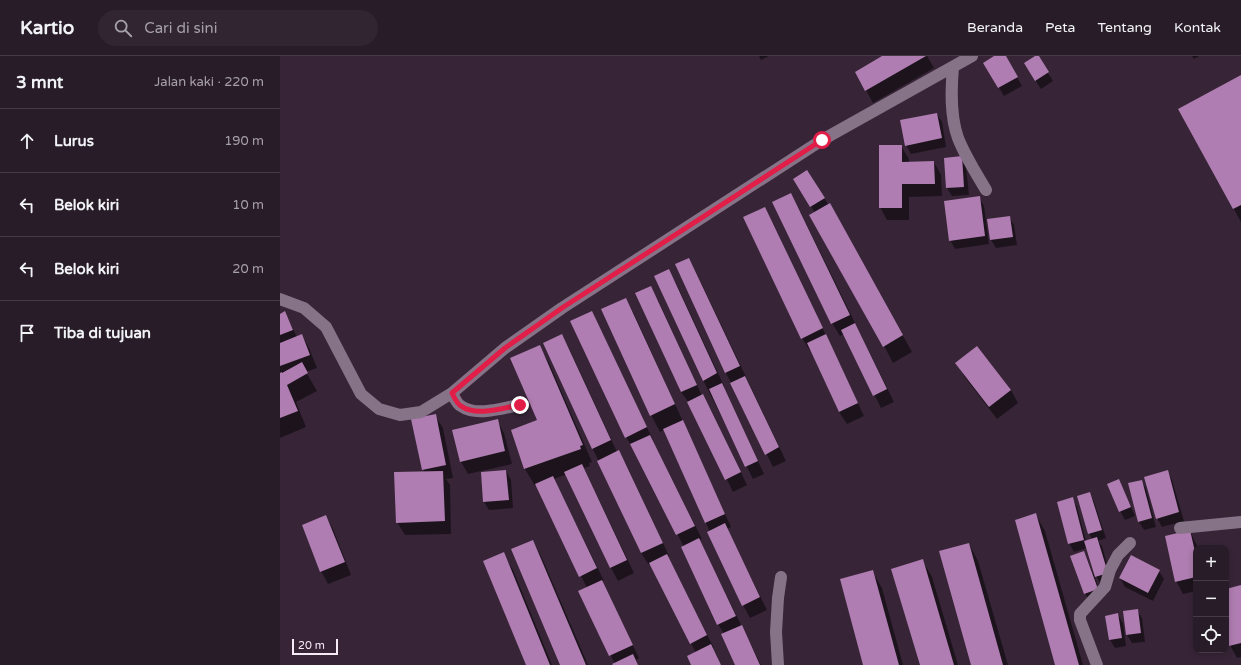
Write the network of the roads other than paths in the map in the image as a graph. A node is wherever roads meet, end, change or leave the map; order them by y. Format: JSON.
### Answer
{"nodes":[{"id":1,"x":972,"y":56,"type":"edge"},
{"id":2,"x":953,"y":67,"type":"junction"},
{"id":3,"x":986,"y":190,"type":"dead end"},
{"id":4,"x":280,"y":299,"type":"edge"},
{"id":5,"x":452,"y":393,"type":"junction"},
{"id":6,"x":520,"y":405,"type":"dead end"},
{"id":7,"x":1241,"y":522,"type":"edge"},
{"id":8,"x":1180,"y":528,"type":"dead end"},
{"id":9,"x":1130,"y":543,"type":"dead end"},
{"id":10,"x":781,"y":578,"type":"dead end"},
{"id":11,"x":778,"y":665,"type":"edge"},
{"id":12,"x":1097,"y":665,"type":"edge"}],
"edges":[{"from":1,"to":2,"type":"street"},
{"from":2,"to":3,"type":"street"},
{"from":2,"to":5,"type":"street"},
{"from":4,"to":5,"type":"street"},
{"from":5,"to":6,"type":"street"},
{"from":7,"to":8,"type":"street"},
{"from":9,"to":12,"type":"street"},
{"from":10,"to":11,"type":"street"}]}
